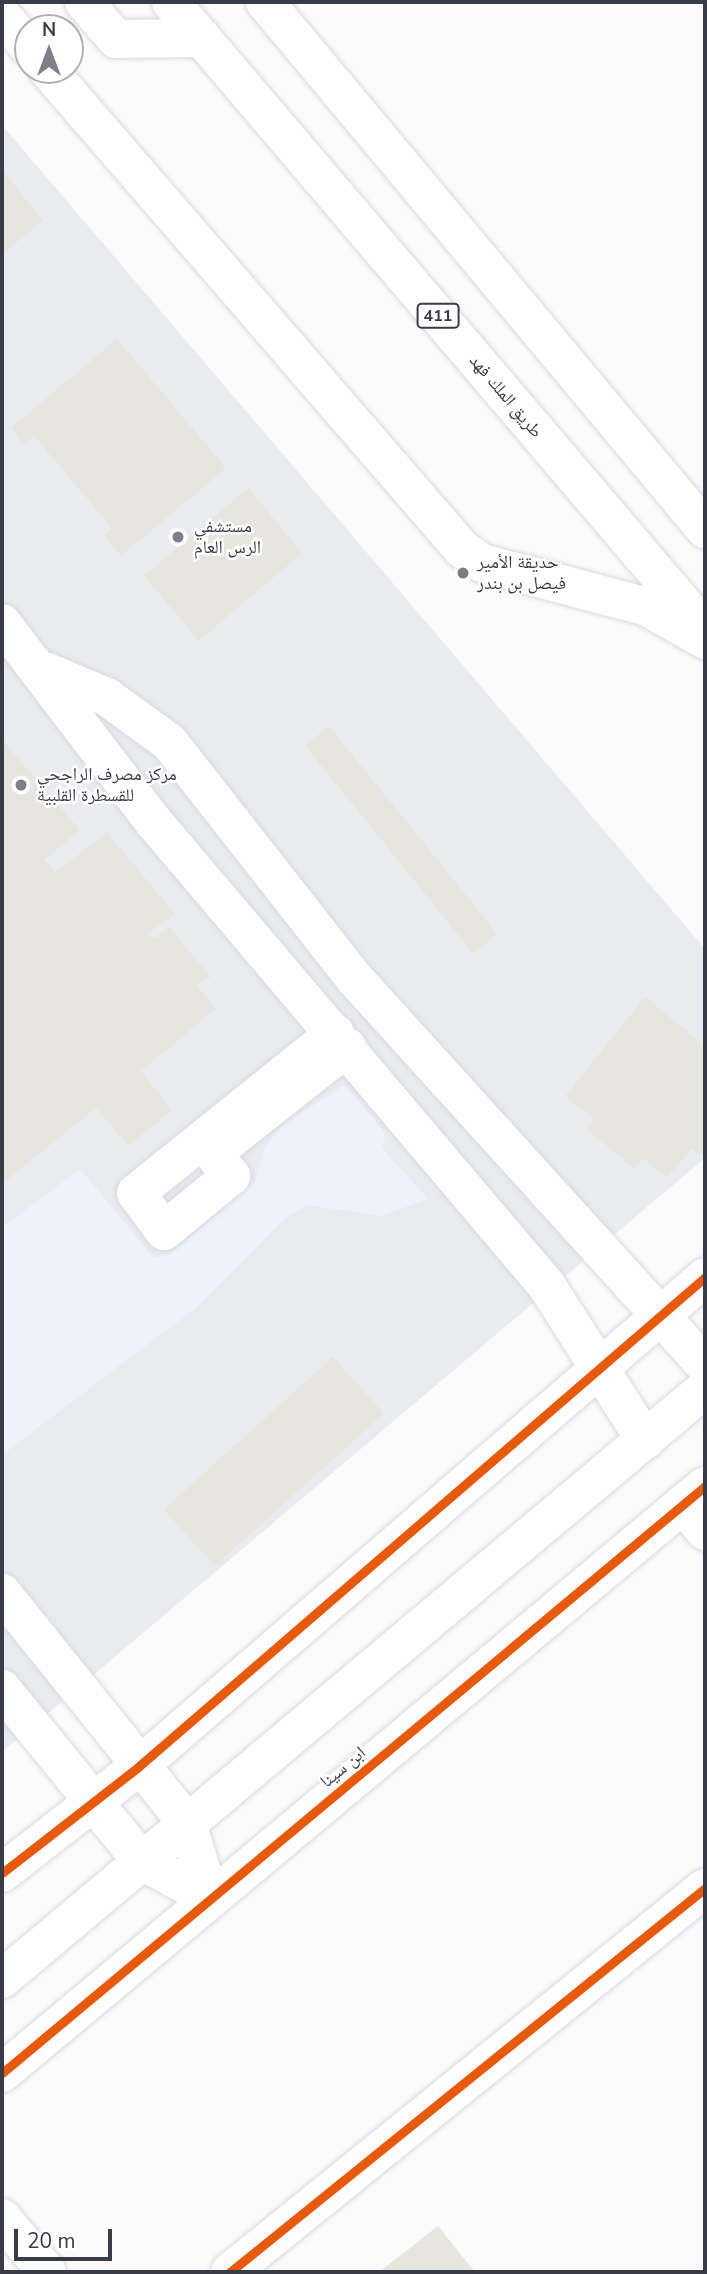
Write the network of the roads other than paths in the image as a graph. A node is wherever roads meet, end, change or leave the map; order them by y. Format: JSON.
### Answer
{"nodes":[{"id":1,"x":84,"y":2,"type":"edge"},
{"id":2,"x":171,"y":2,"type":"edge"},
{"id":3,"x":265,"y":2,"type":"edge"},
{"id":4,"x":2,"y":16,"type":"edge"},
{"id":5,"x":14,"y":30,"type":"edge"},
{"id":6,"x":202,"y":38,"type":"junction"},
{"id":7,"x":60,"y":84,"type":"edge"},
{"id":8,"x":705,"y":529,"type":"edge"},
{"id":9,"x":2,"y":623,"type":"edge"},
{"id":10,"x":705,"y":630,"type":"edge"},
{"id":11,"x":705,"y":640,"type":"edge"},
{"id":12,"x":40,"y":668,"type":"junction"},
{"id":13,"x":355,"y":979,"type":"junction"},
{"id":14,"x":333,"y":1030,"type":"junction"},
{"id":15,"x":705,"y":1277,"type":"edge"},
{"id":16,"x":663,"y":1316,"type":"junction"},
{"id":17,"x":705,"y":1365,"type":"edge"},
{"id":18,"x":597,"y":1370,"type":"junction"},
{"id":19,"x":705,"y":1389,"type":"edge"},
{"id":20,"x":645,"y":1440,"type":"junction"},
{"id":21,"x":698,"y":1507,"type":"edge"},
{"id":22,"x":2,"y":1592,"type":"edge"},
{"id":23,"x":13,"y":1633,"type":"edge"},
{"id":24,"x":2,"y":1689,"type":"edge"},
{"id":25,"x":138,"y":1767,"type":"junction"},
{"id":26,"x":94,"y":1800,"type":"junction"},
{"id":27,"x":187,"y":1823,"type":"junction"},
{"id":28,"x":142,"y":1861,"type":"junction"},
{"id":29,"x":2,"y":1873,"type":"edge"},
{"id":30,"x":705,"y":1888,"type":"edge"},
{"id":31,"x":210,"y":1898,"type":"junction"},
{"id":32,"x":2,"y":1979,"type":"edge"},
{"id":33,"x":2,"y":2073,"type":"edge"},
{"id":34,"x":2,"y":2218,"type":"edge"},
{"id":35,"x":47,"y":2272,"type":"edge"},
{"id":36,"x":230,"y":2272,"type":"edge"}],
"edges":[{"from":1,"to":6,"type":"street"},
{"from":2,"to":6,"type":"street","name":"طريق الملك فهد","number":"411"},
{"from":3,"to":8,"type":"street"},
{"from":4,"to":5,"type":"street"},
{"from":6,"to":10,"type":"street","name":"طريق الملك فهد","number":"411"},
{"from":7,"to":11,"type":"street"},
{"from":9,"to":12,"type":"street"},
{"from":12,"to":13,"type":"street"},
{"from":12,"to":14,"type":"street"},
{"from":13,"to":14,"type":"street"},
{"from":13,"to":16,"type":"street"},
{"from":14,"to":14,"type":"street"},
{"from":14,"to":18,"type":"street"},
{"from":15,"to":16,"type":"street"},
{"from":16,"to":17,"type":"street"},
{"from":16,"to":18,"type":"street"},
{"from":18,"to":20,"type":"street"},
{"from":18,"to":25,"type":"street"},
{"from":19,"to":20,"type":"street"},
{"from":20,"to":27,"type":"street"},
{"from":21,"to":31,"type":"street","name":"ابن سينا"},
{"from":22,"to":23,"type":"street"},
{"from":23,"to":25,"type":"street"},
{"from":24,"to":26,"type":"street"},
{"from":25,"to":26,"type":"street"},
{"from":25,"to":27,"type":"street"},
{"from":26,"to":28,"type":"street"},
{"from":26,"to":29,"type":"street"},
{"from":27,"to":28,"type":"street"},
{"from":27,"to":31,"type":"street"},
{"from":28,"to":31,"type":"street"},
{"from":28,"to":32,"type":"street"},
{"from":30,"to":36,"type":"street"},
{"from":31,"to":33,"type":"street","name":"ابن سينا"},
{"from":34,"to":35,"type":"street"}]}
